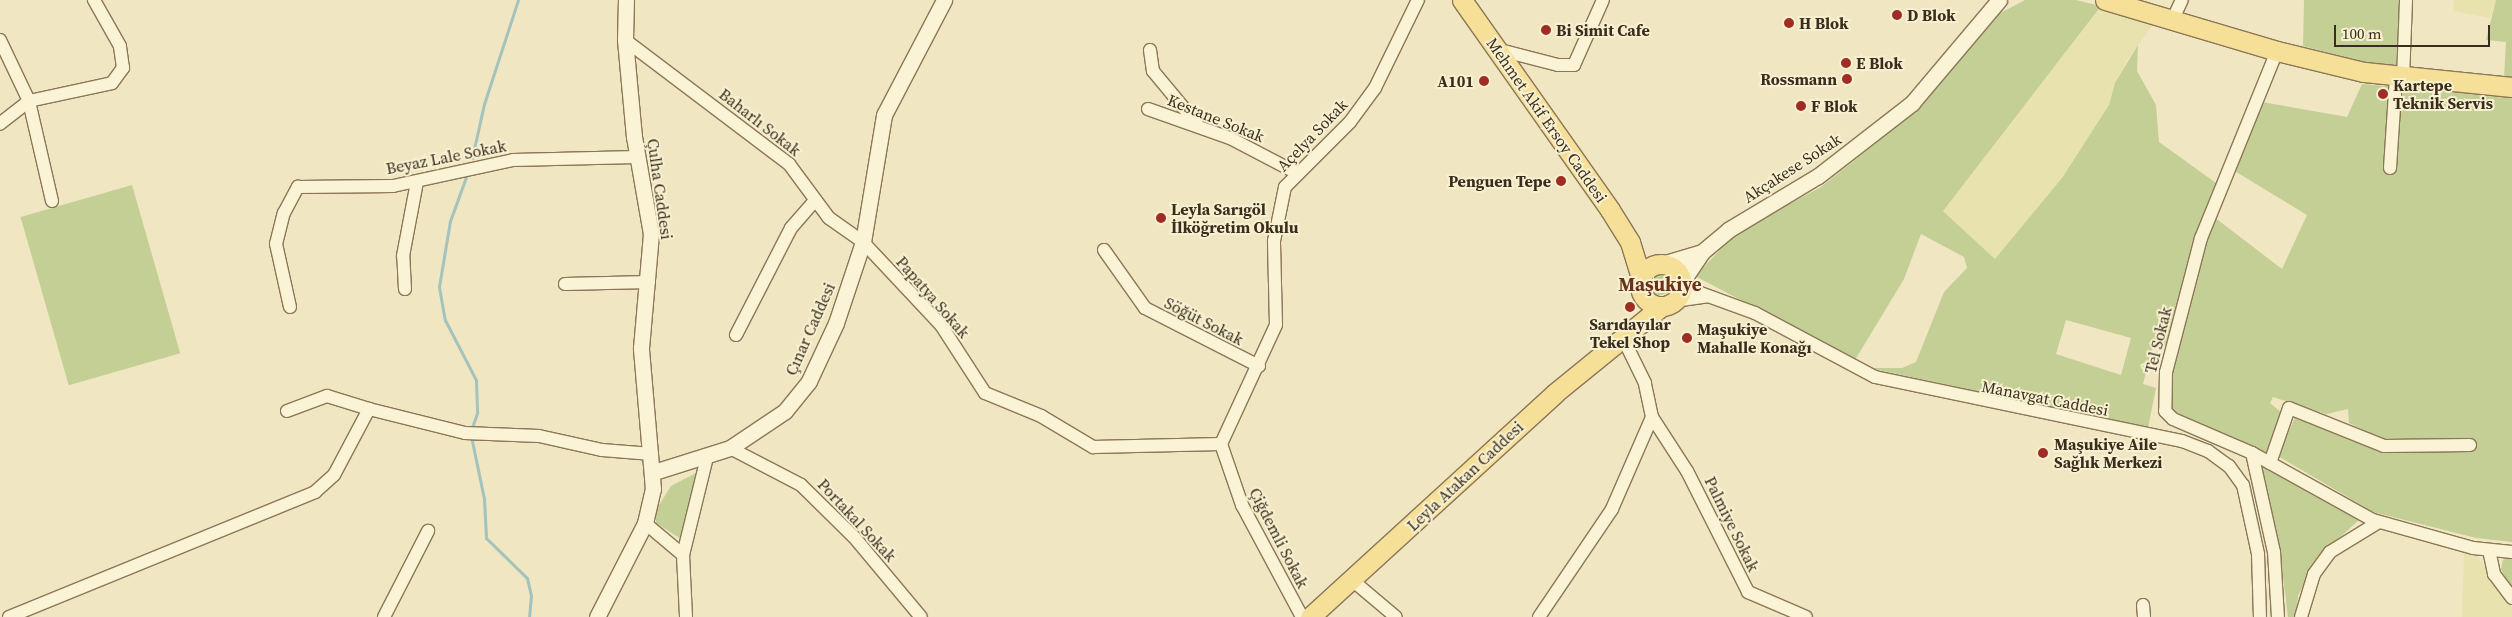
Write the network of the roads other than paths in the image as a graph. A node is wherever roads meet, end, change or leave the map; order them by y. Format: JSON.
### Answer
{"nodes":[{"id":1,"x":94,"y":0,"type":"edge"},
{"id":2,"x":626,"y":0,"type":"edge"},
{"id":3,"x":944,"y":0,"type":"edge"},
{"id":4,"x":1418,"y":0,"type":"edge"},
{"id":5,"x":1462,"y":0,"type":"edge"},
{"id":6,"x":1603,"y":0,"type":"edge"},
{"id":7,"x":1998,"y":0,"type":"edge"},
{"id":8,"x":2105,"y":0,"type":"edge"},
{"id":9,"x":2182,"y":0,"type":"edge"},
{"id":10,"x":2406,"y":0,"type":"edge"},
{"id":11,"x":2172,"y":21,"type":"junction"},
{"id":12,"x":0,"y":40,"type":"edge"},
{"id":13,"x":625,"y":40,"type":"junction"},
{"id":14,"x":1496,"y":49,"type":"junction"},
{"id":15,"x":1150,"y":50,"type":"dead end"},
{"id":16,"x":2277,"y":51,"type":"junction"},
{"id":17,"x":2400,"y":78,"type":"junction"},
{"id":18,"x":2512,"y":87,"type":"edge"},
{"id":19,"x":29,"y":101,"type":"junction"},
{"id":20,"x":1148,"y":109,"type":"dead end"},
{"id":21,"x":0,"y":124,"type":"edge"},
{"id":22,"x":1197,"y":124,"type":"junction"},
{"id":23,"x":637,"y":158,"type":"junction"},
{"id":24,"x":2390,"y":168,"type":"dead end"},
{"id":25,"x":1297,"y":172,"type":"junction"},
{"id":26,"x":417,"y":182,"type":"junction"},
{"id":27,"x":815,"y":200,"type":"junction"},
{"id":28,"x":52,"y":201,"type":"dead end"},
{"id":29,"x":863,"y":242,"type":"junction"},
{"id":30,"x":1630,"y":242,"type":"junction"},
{"id":31,"x":1104,"y":250,"type":"dead end"},
{"id":32,"x":1702,"y":252,"type":"junction"},
{"id":33,"x":1659,"y":264,"type":"junction"},
{"id":34,"x":649,"y":282,"type":"junction"},
{"id":35,"x":565,"y":284,"type":"dead end"},
{"id":36,"x":1642,"y":288,"type":"junction"},
{"id":37,"x":405,"y":289,"type":"dead end"},
{"id":38,"x":1675,"y":294,"type":"junction"},
{"id":39,"x":290,"y":307,"type":"dead end"},
{"id":40,"x":736,"y":334,"type":"dead end"},
{"id":41,"x":1622,"y":336,"type":"junction"},
{"id":42,"x":1259,"y":366,"type":"junction"},
{"id":43,"x":368,"y":409,"type":"junction"},
{"id":44,"x":287,"y":411,"type":"dead end"},
{"id":45,"x":1652,"y":417,"type":"junction"},
{"id":46,"x":1221,"y":444,"type":"junction"},
{"id":47,"x":2470,"y":444,"type":"dead end"},
{"id":48,"x":730,"y":448,"type":"junction"},
{"id":49,"x":2252,"y":453,"type":"junction"},
{"id":50,"x":652,"y":454,"type":"junction"},
{"id":51,"x":707,"y":457,"type":"junction"},
{"id":52,"x":2270,"y":463,"type":"junction"},
{"id":53,"x":654,"y":472,"type":"junction"},
{"id":54,"x":645,"y":522,"type":"junction"},
{"id":55,"x":2379,"y":522,"type":"junction"},
{"id":56,"x":428,"y":531,"type":"dead end"},
{"id":57,"x":2489,"y":550,"type":"junction"},
{"id":58,"x":2512,"y":552,"type":"edge"},
{"id":59,"x":683,"y":555,"type":"junction"},
{"id":60,"x":1352,"y":580,"type":"junction"},
{"id":61,"x":2512,"y":598,"type":"edge"},
{"id":62,"x":9,"y":617,"type":"edge"},
{"id":63,"x":384,"y":617,"type":"edge"},
{"id":64,"x":597,"y":617,"type":"edge"},
{"id":65,"x":686,"y":617,"type":"edge"},
{"id":66,"x":921,"y":617,"type":"edge"},
{"id":67,"x":1302,"y":617,"type":"edge"},
{"id":68,"x":1310,"y":617,"type":"edge"},
{"id":69,"x":1396,"y":617,"type":"edge"},
{"id":70,"x":1539,"y":617,"type":"edge"},
{"id":71,"x":1806,"y":617,"type":"edge"},
{"id":72,"x":2260,"y":617,"type":"edge"},
{"id":73,"x":2278,"y":617,"type":"edge"},
{"id":74,"x":2301,"y":617,"type":"edge"}],
"edges":[{"from":1,"to":19,"type":"street"},
{"from":2,"to":13,"type":"street","name":"Çulha Caddesi"},
{"from":3,"to":29,"type":"street","name":"Çınar Caddesi"},
{"from":4,"to":25,"type":"street","name":"Açelya Sokak"},
{"from":5,"to":14,"type":"main road","name":"Mehmet Akif Ersoy Caddesi"},
{"from":6,"to":14,"type":"street"},
{"from":7,"to":32,"type":"street","name":"Akçakese Sokak"},
{"from":8,"to":11,"type":"main road"},
{"from":9,"to":11,"type":"street"},
{"from":10,"to":17,"type":"street"},
{"from":11,"to":16,"type":"main road"},
{"from":12,"to":19,"type":"street"},
{"from":13,"to":23,"type":"street","name":"Çulha Caddesi"},
{"from":13,"to":27,"type":"street","name":"Baharlı Sokak"},
{"from":14,"to":30,"type":"main road","name":"Mehmet Akif Ersoy Caddesi"},
{"from":15,"to":22,"type":"street"},
{"from":16,"to":17,"type":"main road"},
{"from":16,"to":49,"type":"street","name":"Tel Sokak"},
{"from":17,"to":18,"type":"main road"},
{"from":17,"to":24,"type":"street"},
{"from":19,"to":21,"type":"street"},
{"from":19,"to":28,"type":"street"},
{"from":20,"to":22,"type":"street","name":"Kestane Sokak"},
{"from":22,"to":25,"type":"street","name":"Kestane Sokak"},
{"from":23,"to":26,"type":"street","name":"Beyaz Lale Sokak"},
{"from":23,"to":34,"type":"street","name":"Çulha Caddesi"},
{"from":25,"to":42,"type":"street","name":"Açelya Sokak"},
{"from":26,"to":37,"type":"street"},
{"from":26,"to":39,"type":"street","name":"Beyaz Lale Sokak"},
{"from":27,"to":29,"type":"street","name":"Baharlı Sokak"},
{"from":27,"to":40,"type":"street"},
{"from":29,"to":46,"type":"street","name":"Papatya Sokak"},
{"from":29,"to":48,"type":"street","name":"Çınar Caddesi"},
{"from":30,"to":33,"type":"main road"},
{"from":30,"to":36,"type":"main road"},
{"from":31,"to":42,"type":"street","name":"Söğüt Sokak"},
{"from":32,"to":33,"type":"street"},
{"from":32,"to":38,"type":"street"},
{"from":33,"to":36,"type":"main road"},
{"from":33,"to":38,"type":"main road"},
{"from":34,"to":35,"type":"street"},
{"from":34,"to":50,"type":"street","name":"Çulha Caddesi"},
{"from":36,"to":38,"type":"main road"},
{"from":36,"to":41,"type":"main road"},
{"from":38,"to":41,"type":"main road"},
{"from":38,"to":72,"type":"street","name":"Manavgat Caddesi"},
{"from":41,"to":45,"type":"street"},
{"from":41,"to":60,"type":"main road","name":"Leyla Atakan Caddesi"},
{"from":42,"to":46,"type":"street","name":"Açelya Sokak"},
{"from":43,"to":44,"type":"street"},
{"from":43,"to":50,"type":"street"},
{"from":43,"to":62,"type":"street"},
{"from":45,"to":70,"type":"street"},
{"from":45,"to":71,"type":"street","name":"Palmiye Sokak"},
{"from":46,"to":67,"type":"street","name":"Çiğdemli Sokak"},
{"from":47,"to":52,"type":"street"},
{"from":48,"to":51,"type":"street","name":"Çınar Caddesi"},
{"from":48,"to":66,"type":"street","name":"Portakal Sokak"},
{"from":49,"to":52,"type":"street","name":"Tel Sokak"},
{"from":49,"to":73,"type":"street"},
{"from":50,"to":53,"type":"street","name":"Çulha Caddesi"},
{"from":51,"to":53,"type":"street","name":"Çınar Caddesi"},
{"from":51,"to":59,"type":"street"},
{"from":52,"to":55,"type":"street","name":"Tel Sokak"},
{"from":53,"to":54,"type":"street"},
{"from":54,"to":59,"type":"street"},
{"from":54,"to":64,"type":"street"},
{"from":55,"to":57,"type":"street"},
{"from":55,"to":74,"type":"street"},
{"from":56,"to":63,"type":"street"},
{"from":57,"to":58,"type":"street"},
{"from":57,"to":61,"type":"street"},
{"from":59,"to":65,"type":"street"},
{"from":60,"to":68,"type":"main road","name":"Leyla Atakan Caddesi"},
{"from":60,"to":69,"type":"street"}]}
